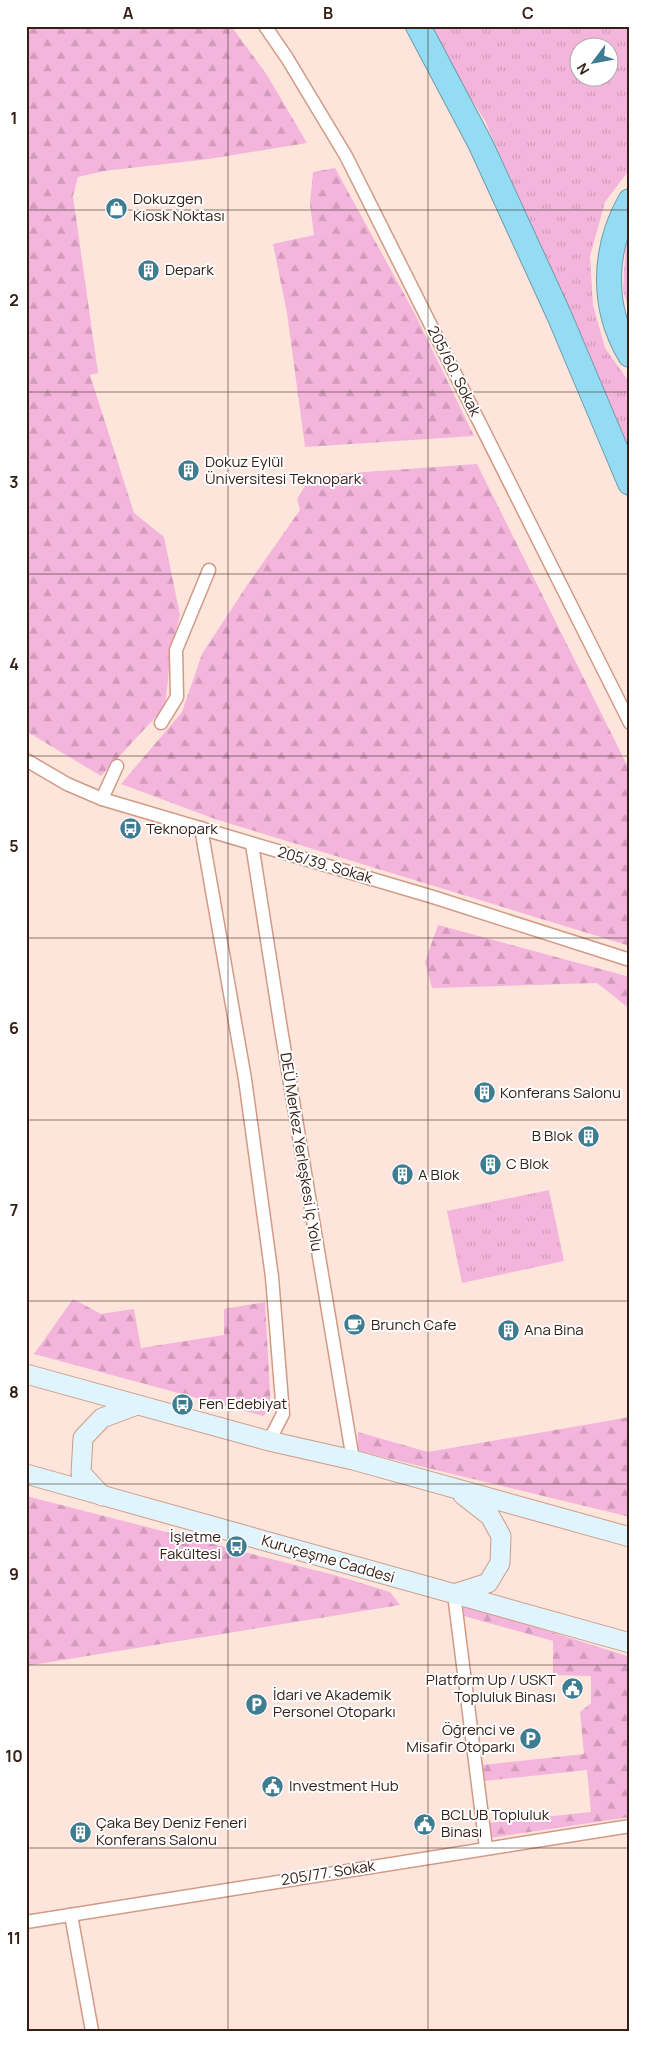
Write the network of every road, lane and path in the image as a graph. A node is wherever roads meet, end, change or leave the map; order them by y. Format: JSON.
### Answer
{"nodes":[{"id":1,"x":265,"y":26,"type":"edge"},
{"id":2,"x":418,"y":26,"type":"edge"},
{"id":3,"x":630,"y":201,"type":"edge"},
{"id":4,"x":630,"y":355,"type":"edge"},
{"id":5,"x":630,"y":483,"type":"edge"},
{"id":6,"x":209,"y":570,"type":"dead end"},
{"id":7,"x":161,"y":723,"type":"dead end"},
{"id":8,"x":630,"y":723,"type":"edge"},
{"id":9,"x":26,"y":760,"type":"edge"},
{"id":10,"x":117,"y":766,"type":"dead end"},
{"id":11,"x":102,"y":799,"type":"junction"},
{"id":12,"x":201,"y":828,"type":"junction"},
{"id":13,"x":252,"y":844,"type":"junction"},
{"id":14,"x":630,"y":960,"type":"edge"},
{"id":15,"x":26,"y":1374,"type":"edge"},
{"id":16,"x":137,"y":1405,"type":"junction"},
{"id":17,"x":269,"y":1442,"type":"junction"},
{"id":18,"x":353,"y":1460,"type":"junction"},
{"id":19,"x":26,"y":1474,"type":"edge"},
{"id":20,"x":456,"y":1489,"type":"junction"},
{"id":21,"x":103,"y":1496,"type":"junction"},
{"id":22,"x":630,"y":1537,"type":"edge"},
{"id":23,"x":454,"y":1594,"type":"junction"},
{"id":24,"x":630,"y":1643,"type":"edge"},
{"id":25,"x":630,"y":1826,"type":"edge"},
{"id":26,"x":486,"y":1848,"type":"junction"},
{"id":27,"x":71,"y":1914,"type":"junction"},
{"id":28,"x":26,"y":1922,"type":"edge"},
{"id":29,"x":92,"y":2031,"type":"edge"}],
"edges":[{"from":1,"to":8,"type":"street","name":"205/60. Sokak"},
{"from":2,"to":5,"type":"highway"},
{"from":3,"to":4,"type":"highway"},
{"from":6,"to":7,"type":"street"},
{"from":9,"to":11,"type":"street","name":"205/39. Sokak"},
{"from":10,"to":11,"type":"street"},
{"from":11,"to":12,"type":"street","name":"205/39. Sokak"},
{"from":12,"to":13,"type":"street","name":"205/39. Sokak"},
{"from":12,"to":17,"type":"street"},
{"from":13,"to":14,"type":"street","name":"205/39. Sokak"},
{"from":13,"to":18,"type":"street","name":"DEÜ Merkez Yerleşkesi İç Yolu"},
{"from":15,"to":16,"type":"street"},
{"from":16,"to":17,"type":"street"},
{"from":16,"to":21,"type":"street"},
{"from":17,"to":18,"type":"street"},
{"from":18,"to":20,"type":"street"},
{"from":19,"to":21,"type":"street","name":"Kuruçeşme Caddesi"},
{"from":20,"to":22,"type":"street"},
{"from":20,"to":23,"type":"street"},
{"from":21,"to":23,"type":"street","name":"Kuruçeşme Caddesi"},
{"from":23,"to":24,"type":"street","name":"Kuruçeşme Caddesi"},
{"from":23,"to":26,"type":"street"},
{"from":25,"to":26,"type":"street","name":"205/77. Sokak"},
{"from":26,"to":27,"type":"street","name":"205/77. Sokak"},
{"from":27,"to":28,"type":"street","name":"205/77. Sokak"},
{"from":27,"to":29,"type":"street"}]}
